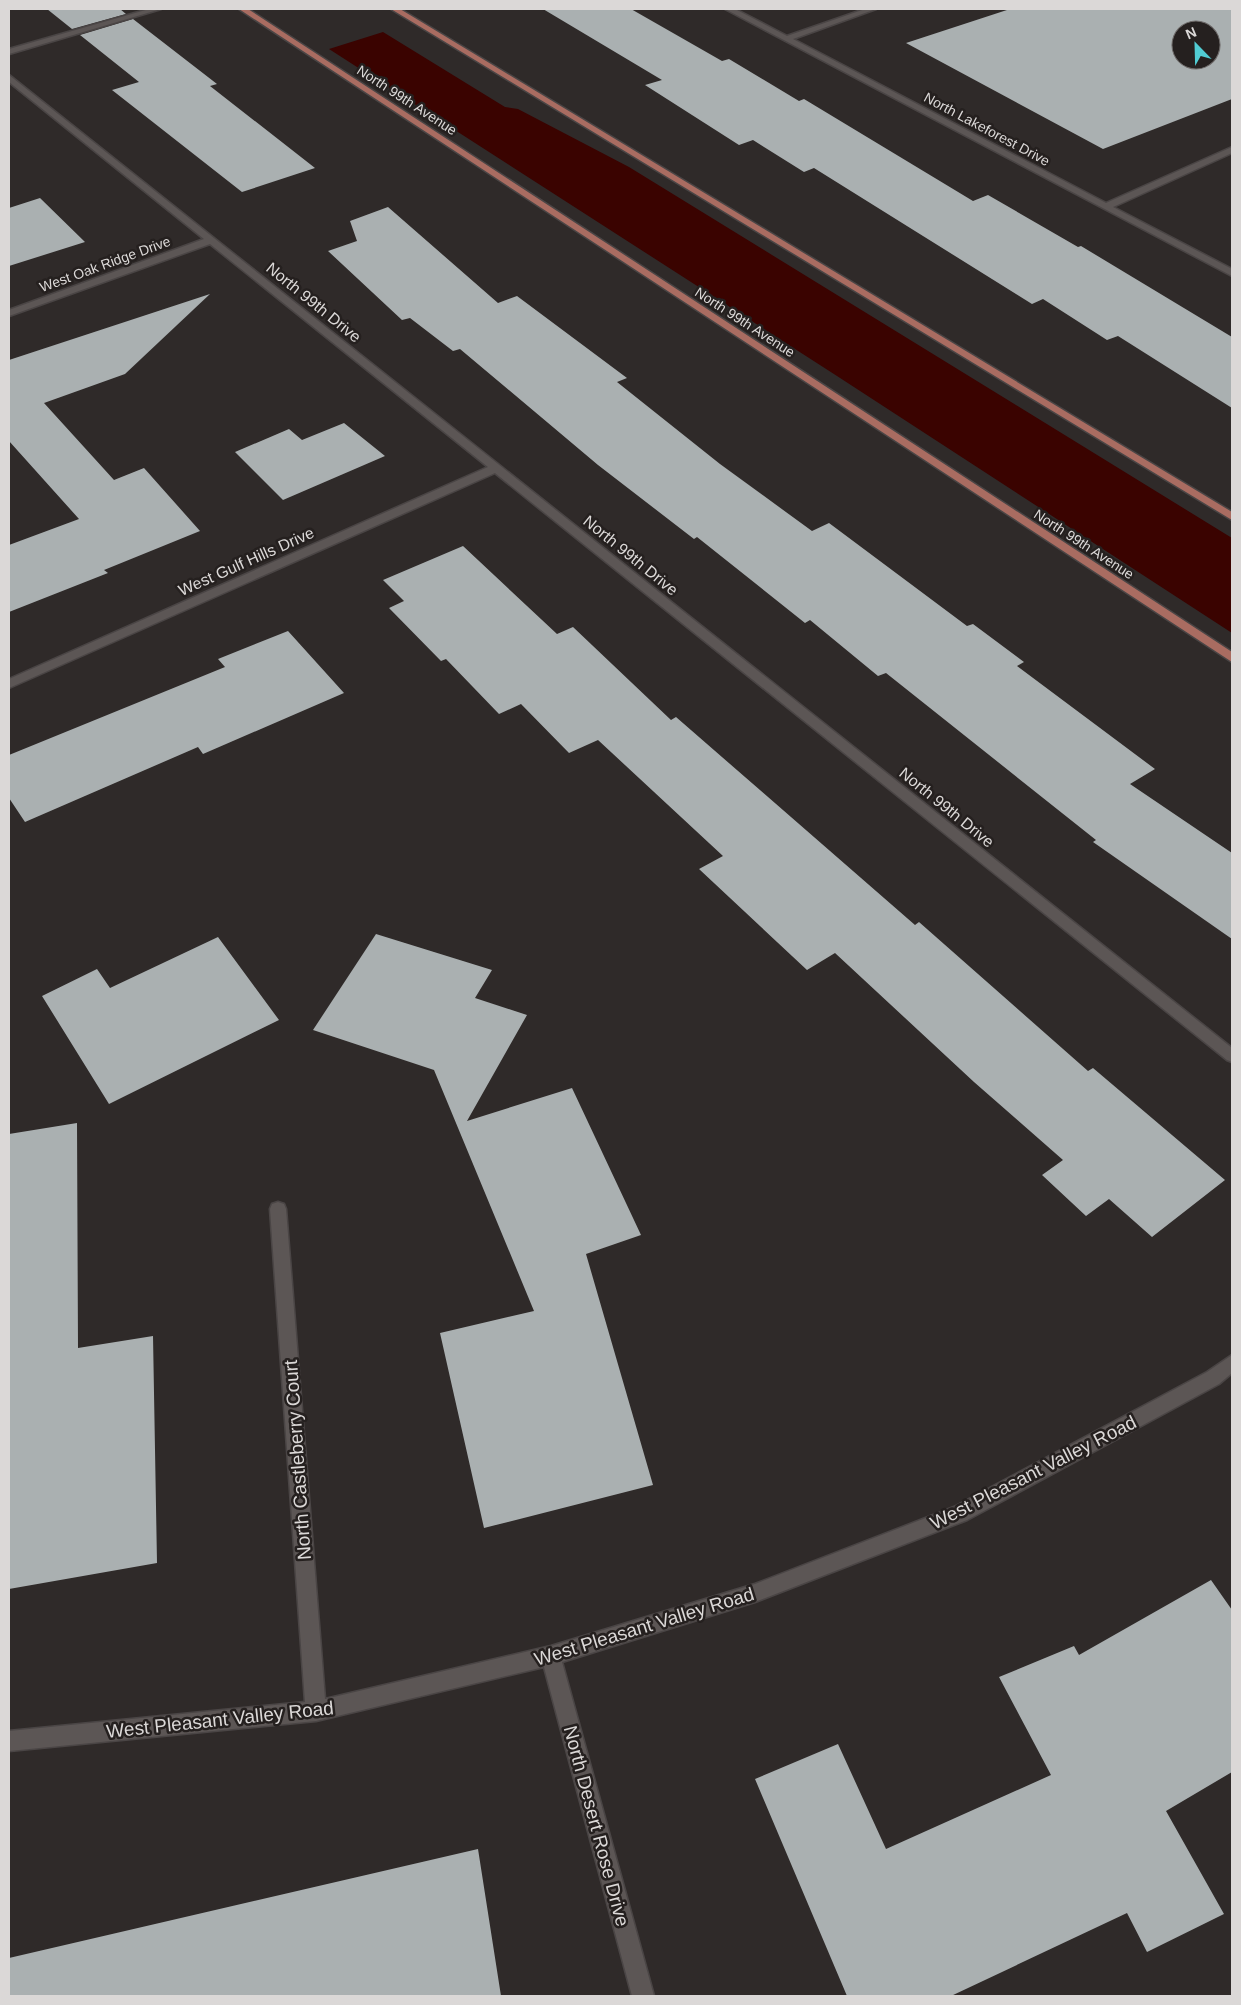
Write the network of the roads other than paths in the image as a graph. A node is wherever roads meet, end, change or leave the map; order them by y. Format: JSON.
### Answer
{"nodes":[{"id":1,"x":157,"y":9,"type":"edge"},
{"id":2,"x":243,"y":9,"type":"edge"},
{"id":3,"x":395,"y":9,"type":"edge"},
{"id":4,"x":729,"y":9,"type":"edge"},
{"id":5,"x":872,"y":9,"type":"edge"},
{"id":6,"x":786,"y":38,"type":"junction"},
{"id":7,"x":9,"y":52,"type":"edge"},
{"id":8,"x":9,"y":78,"type":"edge"},
{"id":9,"x":1232,"y":150,"type":"edge"},
{"id":10,"x":1105,"y":207,"type":"junction"},
{"id":11,"x":211,"y":240,"type":"junction"},
{"id":12,"x":1232,"y":273,"type":"edge"},
{"id":13,"x":9,"y":313,"type":"edge"},
{"id":14,"x":496,"y":468,"type":"junction"},
{"id":15,"x":1232,"y":517,"type":"edge"},
{"id":16,"x":1232,"y":658,"type":"edge"},
{"id":17,"x":9,"y":684,"type":"edge"},
{"id":18,"x":1232,"y":1056,"type":"edge"},
{"id":19,"x":278,"y":1210,"type":"dead end"},
{"id":20,"x":1232,"y":1363,"type":"edge"},
{"id":21,"x":551,"y":1656,"type":"junction"},
{"id":22,"x":316,"y":1711,"type":"junction"},
{"id":23,"x":9,"y":1742,"type":"edge"},
{"id":24,"x":643,"y":1996,"type":"edge"}],
"edges":[{"from":1,"to":7,"type":"street"},
{"from":2,"to":16,"type":"main road","name":"North 99th Avenue"},
{"from":3,"to":15,"type":"main road"},
{"from":4,"to":6,"type":"street","name":"North Lakeforest Drive"},
{"from":5,"to":6,"type":"street"},
{"from":6,"to":10,"type":"street","name":"North Lakeforest Drive"},
{"from":8,"to":11,"type":"street","name":"North 99th Drive"},
{"from":9,"to":10,"type":"street"},
{"from":10,"to":12,"type":"street","name":"North Lakeforest Drive"},
{"from":11,"to":13,"type":"street","name":"West Oak Ridge Drive"},
{"from":11,"to":14,"type":"street","name":"North 99th Drive"},
{"from":14,"to":17,"type":"street","name":"West Gulf Hills Drive"},
{"from":14,"to":18,"type":"street","name":"North 99th Drive"},
{"from":19,"to":22,"type":"street","name":"North Castleberry Court"},
{"from":20,"to":21,"type":"street","name":"West Pleasant Valley Road"},
{"from":21,"to":22,"type":"street","name":"West Pleasant Valley Road"},
{"from":21,"to":24,"type":"street","name":"North Desert Rose Drive"},
{"from":22,"to":23,"type":"street","name":"West Pleasant Valley Road"}]}
